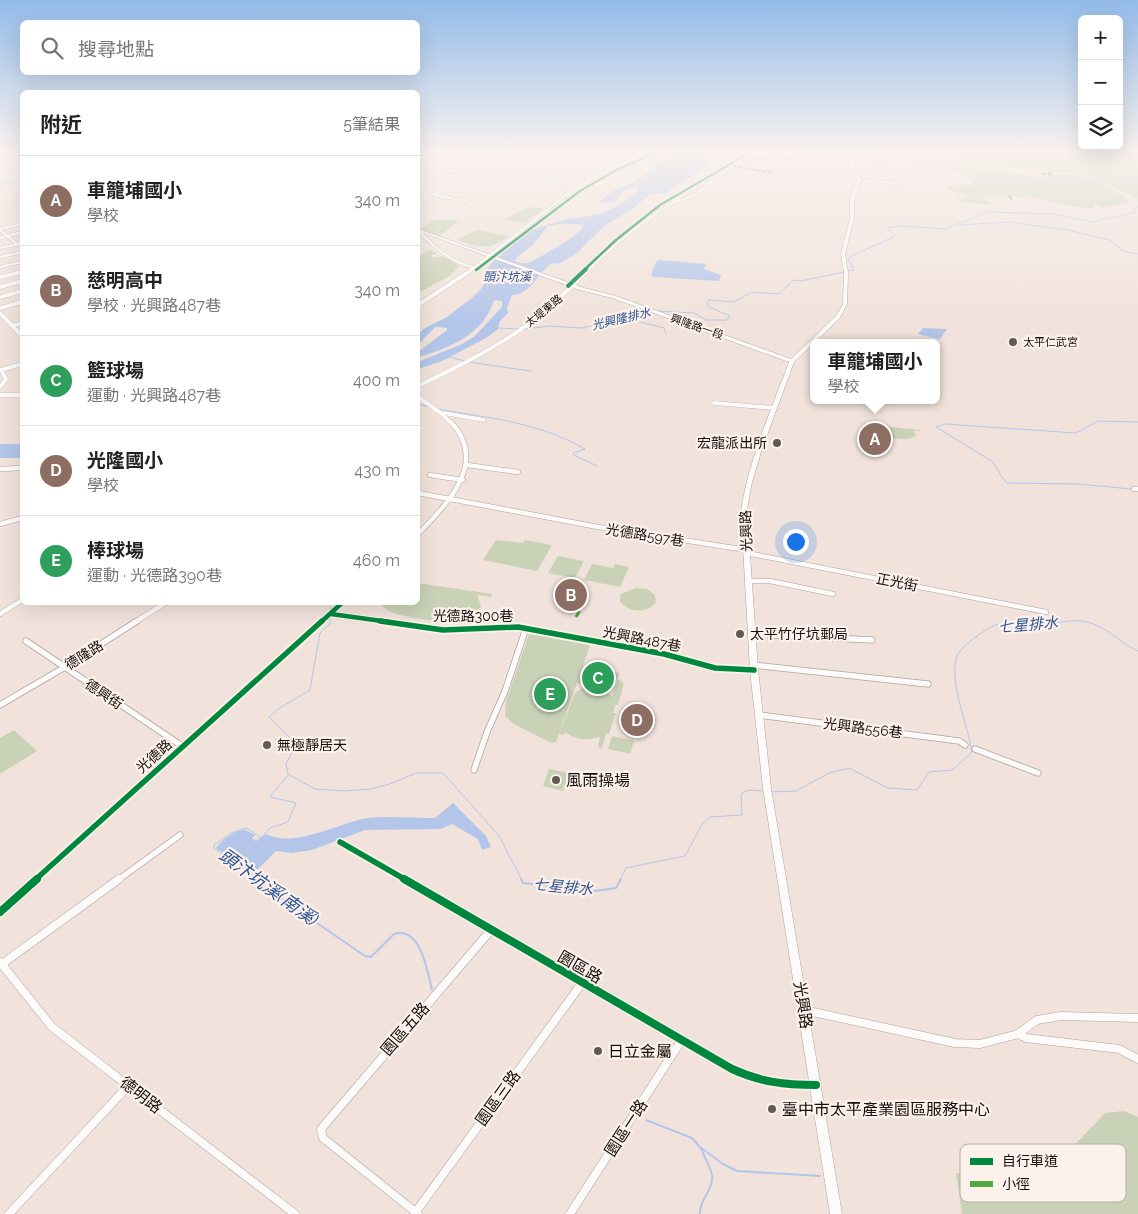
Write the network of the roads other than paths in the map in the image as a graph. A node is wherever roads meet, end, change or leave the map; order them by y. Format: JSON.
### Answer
{"nodes":[{"id":1,"x":549,"y":209,"type":"edge"},
{"id":2,"x":659,"y":209,"type":"edge"},
{"id":3,"x":852,"y":209,"type":"edge"},
{"id":4,"x":420,"y":211,"type":"edge"},
{"id":5,"x":425,"y":212,"type":"dead end"},
{"id":6,"x":20,"y":224,"type":"edge"},
{"id":7,"x":0,"y":229,"type":"edge"},
{"id":8,"x":420,"y":231,"type":"edge"},
{"id":9,"x":420,"y":232,"type":"edge"},
{"id":10,"x":20,"y":233,"type":"edge"},
{"id":11,"x":7,"y":236,"type":"junction"},
{"id":12,"x":0,"y":238,"type":"edge"},
{"id":13,"x":20,"y":243,"type":"edge"},
{"id":14,"x":17,"y":244,"type":"junction"},
{"id":15,"x":0,"y":248,"type":"edge"},
{"id":16,"x":20,"y":248,"type":"edge"},
{"id":17,"x":20,"y":251,"type":"edge"},
{"id":18,"x":491,"y":255,"type":"junction"},
{"id":19,"x":0,"y":257,"type":"edge"},
{"id":20,"x":20,"y":262,"type":"edge"},
{"id":21,"x":0,"y":267,"type":"edge"},
{"id":22,"x":476,"y":268,"type":"junction"},
{"id":23,"x":20,"y":273,"type":"edge"},
{"id":24,"x":0,"y":279,"type":"edge"},
{"id":25,"x":20,"y":281,"type":"edge"},
{"id":26,"x":574,"y":284,"type":"junction"},
{"id":27,"x":5,"y":285,"type":"junction"},
{"id":28,"x":0,"y":287,"type":"edge"},
{"id":29,"x":20,"y":292,"type":"edge"},
{"id":30,"x":0,"y":297,"type":"edge"},
{"id":31,"x":20,"y":303,"type":"edge"},
{"id":32,"x":420,"y":304,"type":"edge"},
{"id":33,"x":0,"y":308,"type":"edge"},
{"id":34,"x":0,"y":313,"type":"edge"},
{"id":35,"x":2,"y":318,"type":"edge"},
{"id":36,"x":20,"y":324,"type":"edge"},
{"id":37,"x":12,"y":326,"type":"junction"},
{"id":38,"x":20,"y":334,"type":"edge"},
{"id":39,"x":815,"y":339,"type":"edge"},
{"id":40,"x":810,"y":344,"type":"edge"},
{"id":41,"x":792,"y":361,"type":"junction"},
{"id":42,"x":20,"y":365,"type":"edge"},
{"id":43,"x":420,"y":385,"type":"edge"},
{"id":44,"x":0,"y":387,"type":"edge"},
{"id":45,"x":20,"y":393,"type":"edge"},
{"id":46,"x":0,"y":396,"type":"edge"},
{"id":47,"x":420,"y":397,"type":"edge"},
{"id":48,"x":714,"y":403,"type":"dead end"},
{"id":49,"x":774,"y":408,"type":"junction"},
{"id":50,"x":444,"y":413,"type":"junction"},
{"id":51,"x":484,"y":420,"type":"dead end"},
{"id":52,"x":467,"y":465,"type":"junction"},
{"id":53,"x":20,"y":468,"type":"edge"},
{"id":54,"x":0,"y":469,"type":"edge"},
{"id":55,"x":518,"y":472,"type":"dead end"},
{"id":56,"x":430,"y":475,"type":"dead end"},
{"id":57,"x":463,"y":480,"type":"junction"},
{"id":58,"x":420,"y":493,"type":"edge"},
{"id":59,"x":451,"y":498,"type":"junction"},
{"id":60,"x":20,"y":519,"type":"edge"},
{"id":61,"x":16,"y":520,"type":"junction"},
{"id":62,"x":20,"y":523,"type":"edge"},
{"id":63,"x":0,"y":524,"type":"edge"},
{"id":64,"x":420,"y":532,"type":"edge"},
{"id":65,"x":747,"y":552,"type":"junction"},
{"id":66,"x":748,"y":581,"type":"junction"},
{"id":67,"x":833,"y":594,"type":"dead end"},
{"id":68,"x":20,"y":601,"type":"edge"},
{"id":69,"x":162,"y":605,"type":"edge"},
{"id":70,"x":338,"y":605,"type":"edge"},
{"id":71,"x":1046,"y":612,"type":"dead end"},
{"id":72,"x":0,"y":614,"type":"edge"},
{"id":73,"x":331,"y":614,"type":"junction"},
{"id":74,"x":526,"y":628,"type":"junction"},
{"id":75,"x":752,"y":634,"type":"junction"},
{"id":76,"x":872,"y":640,"type":"dead end"},
{"id":77,"x":26,"y":641,"type":"dead end"},
{"id":78,"x":65,"y":667,"type":"junction"},
{"id":79,"x":753,"y":668,"type":"junction"},
{"id":80,"x":928,"y":684,"type":"dead end"},
{"id":81,"x":0,"y":705,"type":"edge"},
{"id":82,"x":759,"y":715,"type":"junction"},
{"id":83,"x":965,"y":745,"type":"dead end"},
{"id":84,"x":182,"y":746,"type":"junction"},
{"id":85,"x":975,"y":749,"type":"dead end"},
{"id":86,"x":474,"y":770,"type":"dead end"},
{"id":87,"x":1038,"y":773,"type":"dead end"},
{"id":88,"x":180,"y":835,"type":"dead end"},
{"id":89,"x":340,"y":842,"type":"dead end"},
{"id":90,"x":0,"y":912,"type":"edge"},
{"id":91,"x":491,"y":930,"type":"junction"},
{"id":92,"x":1,"y":963,"type":"edge"},
{"id":93,"x":582,"y":983,"type":"junction"},
{"id":94,"x":804,"y":1010,"type":"junction"},
{"id":95,"x":1138,"y":1018,"type":"edge"},
{"id":96,"x":1018,"y":1034,"type":"junction"},
{"id":97,"x":681,"y":1041,"type":"junction"},
{"id":98,"x":1138,"y":1059,"type":"edge"},
{"id":99,"x":129,"y":1085,"type":"junction"},
{"id":100,"x":816,"y":1085,"type":"junction"},
{"id":101,"x":416,"y":1213,"type":"edge"},
{"id":102,"x":9,"y":1214,"type":"edge"},
{"id":103,"x":295,"y":1214,"type":"edge"},
{"id":104,"x":570,"y":1214,"type":"edge"},
{"id":105,"x":836,"y":1214,"type":"edge"}],
"edges":[{"from":1,"to":18,"type":"street"},
{"from":2,"to":26,"type":"street","name":"太堤東路"},
{"from":3,"to":39,"type":"main road","name":"光興路"},
{"from":4,"to":5,"type":"street"},
{"from":6,"to":7,"type":"street"},
{"from":7,"to":11,"type":"street"},
{"from":8,"to":18,"type":"main road","name":"興隆路一段"},
{"from":9,"to":22,"type":"street"},
{"from":10,"to":11,"type":"street"},
{"from":11,"to":12,"type":"street"},
{"from":11,"to":14,"type":"street"},
{"from":13,"to":14,"type":"street"},
{"from":14,"to":15,"type":"street"},
{"from":14,"to":16,"type":"street"},
{"from":17,"to":19,"type":"street"},
{"from":18,"to":22,"type":"street"},
{"from":18,"to":26,"type":"main road","name":"興隆路一段"},
{"from":20,"to":21,"type":"street"},
{"from":22,"to":32,"type":"street"},
{"from":23,"to":24,"type":"street"},
{"from":24,"to":27,"type":"street"},
{"from":25,"to":27,"type":"street"},
{"from":26,"to":41,"type":"main road","name":"興隆路一段"},
{"from":26,"to":43,"type":"street","name":"太堤東路"},
{"from":27,"to":28,"type":"street"},
{"from":29,"to":30,"type":"street"},
{"from":31,"to":33,"type":"street"},
{"from":34,"to":35,"type":"street"},
{"from":35,"to":37,"type":"street"},
{"from":36,"to":37,"type":"street"},
{"from":37,"to":38,"type":"street"},
{"from":40,"to":41,"type":"main road","name":"光興路"},
{"from":41,"to":49,"type":"main road","name":"光興路"},
{"from":42,"to":44,"type":"street"},
{"from":45,"to":46,"type":"street"},
{"from":47,"to":50,"type":"street"},
{"from":48,"to":49,"type":"street"},
{"from":49,"to":65,"type":"main road","name":"光興路"},
{"from":50,"to":51,"type":"street"},
{"from":50,"to":52,"type":"street"},
{"from":52,"to":55,"type":"street"},
{"from":52,"to":57,"type":"street"},
{"from":53,"to":54,"type":"street"},
{"from":56,"to":57,"type":"street"},
{"from":57,"to":59,"type":"street"},
{"from":58,"to":59,"type":"street","name":"光德路597巷"},
{"from":59,"to":64,"type":"street"},
{"from":59,"to":65,"type":"street","name":"光德路597巷"},
{"from":60,"to":61,"type":"street"},
{"from":61,"to":62,"type":"street"},
{"from":61,"to":63,"type":"street"},
{"from":65,"to":66,"type":"main road","name":"光興路"},
{"from":65,"to":71,"type":"street","name":"正光街"},
{"from":66,"to":67,"type":"street"},
{"from":66,"to":75,"type":"main road","name":"光興路"},
{"from":68,"to":72,"type":"street"},
{"from":69,"to":78,"type":"street","name":"德隆路"},
{"from":70,"to":73,"type":"street"},
{"from":73,"to":74,"type":"street","name":"光德路300巷"},
{"from":73,"to":84,"type":"street","name":"光德路"},
{"from":74,"to":79,"type":"street","name":"光興路487巷"},
{"from":74,"to":86,"type":"street"},
{"from":75,"to":76,"type":"street"},
{"from":75,"to":79,"type":"main road","name":"光興路"},
{"from":77,"to":78,"type":"street","name":"德興街"},
{"from":78,"to":81,"type":"street","name":"德隆路"},
{"from":78,"to":84,"type":"street","name":"德興街"},
{"from":79,"to":80,"type":"street","name":"光興路487巷"},
{"from":79,"to":82,"type":"main road","name":"光興路"},
{"from":82,"to":83,"type":"street","name":"光興路556巷"},
{"from":82,"to":94,"type":"main road","name":"光興路"},
{"from":84,"to":90,"type":"street","name":"光德路"},
{"from":85,"to":87,"type":"street"},
{"from":88,"to":92,"type":"street"},
{"from":89,"to":91,"type":"street","name":"園區路"},
{"from":91,"to":93,"type":"street","name":"園區路"},
{"from":91,"to":101,"type":"street","name":"園區五路"},
{"from":92,"to":99,"type":"street","name":"德明路"},
{"from":93,"to":97,"type":"street","name":"園區路"},
{"from":93,"to":101,"type":"street","name":"園區三路"},
{"from":94,"to":96,"type":"street"},
{"from":94,"to":100,"type":"main road","name":"光興路"},
{"from":95,"to":96,"type":"street"},
{"from":96,"to":98,"type":"street"},
{"from":97,"to":100,"type":"street","name":"園區路"},
{"from":97,"to":104,"type":"street","name":"園區一路"},
{"from":99,"to":102,"type":"street"},
{"from":99,"to":103,"type":"street","name":"德明路"},
{"from":100,"to":105,"type":"main road","name":"光興路"}]}
